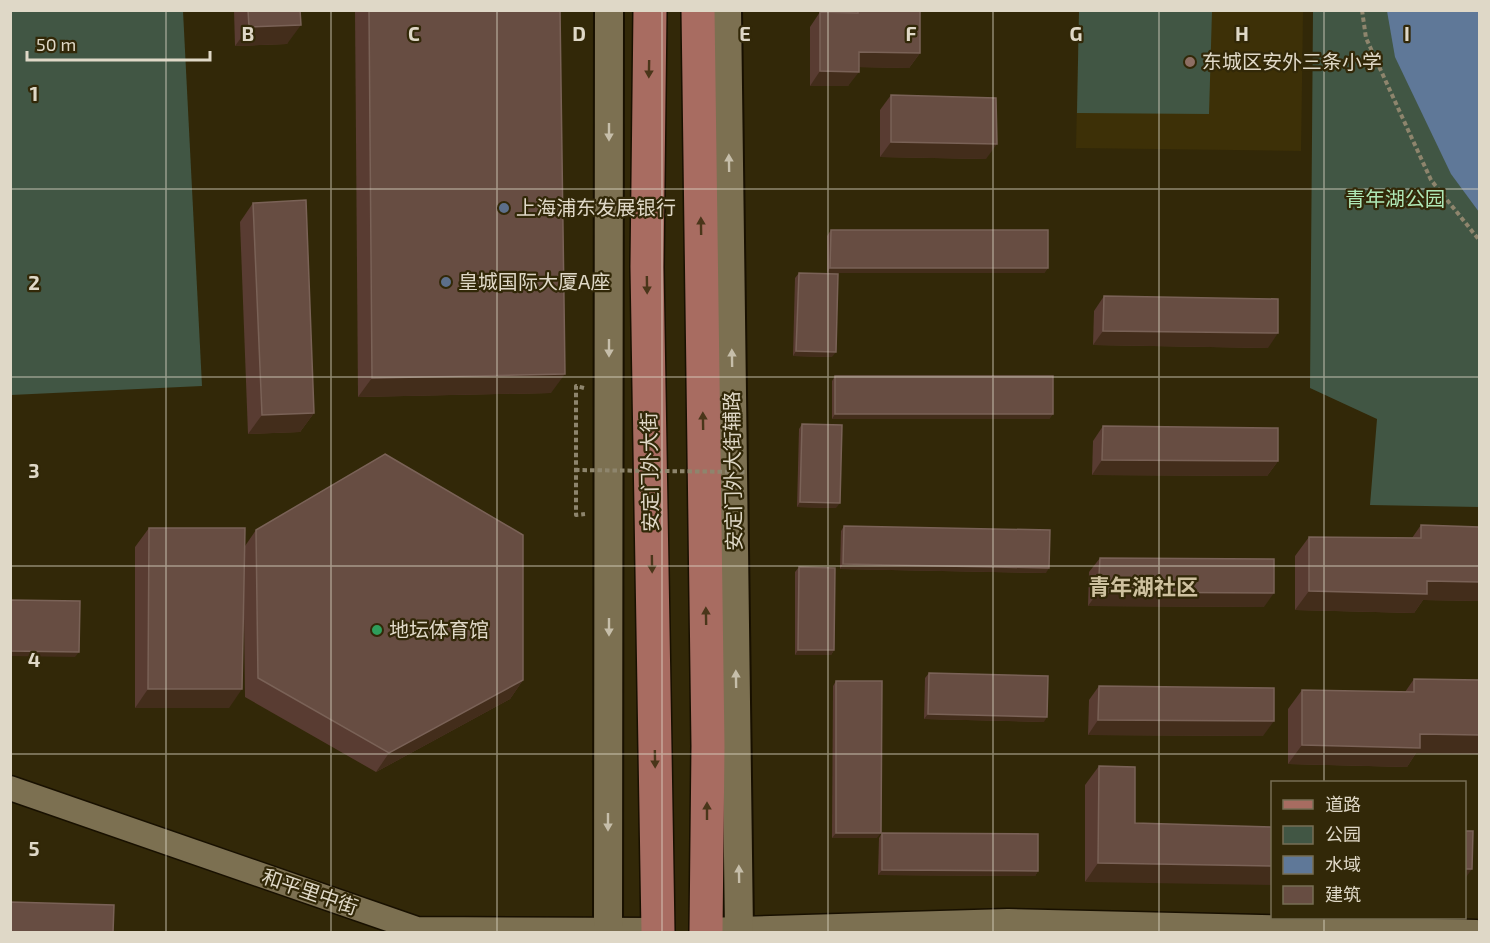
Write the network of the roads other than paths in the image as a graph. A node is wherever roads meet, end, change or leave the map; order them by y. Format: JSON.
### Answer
{"nodes":[{"id":1,"x":609,"y":10,"type":"edge"},
{"id":2,"x":650,"y":10,"type":"edge"},
{"id":3,"x":698,"y":10,"type":"edge"},
{"id":4,"x":727,"y":10,"type":"edge"},
{"id":5,"x":10,"y":788,"type":"edge"},
{"id":6,"x":608,"y":931,"type":"edge"},
{"id":7,"x":706,"y":931,"type":"edge"},
{"id":8,"x":740,"y":931,"type":"edge"},
{"id":9,"x":657,"y":932,"type":"edge"},
{"id":10,"x":1462,"y":932,"type":"edge"},
{"id":11,"x":1476,"y":933,"type":"edge"}],
"edges":[{"from":1,"to":6,"type":"street","one_way":true},
{"from":2,"to":9,"type":"main road","name":"安定门外大街","one_way":true},
{"from":7,"to":3,"type":"main road","one_way":true},
{"from":8,"to":4,"type":"street","name":"安定门外大街辅路","one_way":true},
{"from":5,"to":6,"type":"street","name":"和平里中街"},
{"from":6,"to":9,"type":"street","name":"和平里中街"},
{"from":7,"to":8,"type":"street"},
{"from":8,"to":10,"type":"street"},
{"from":10,"to":11,"type":"street"}]}
